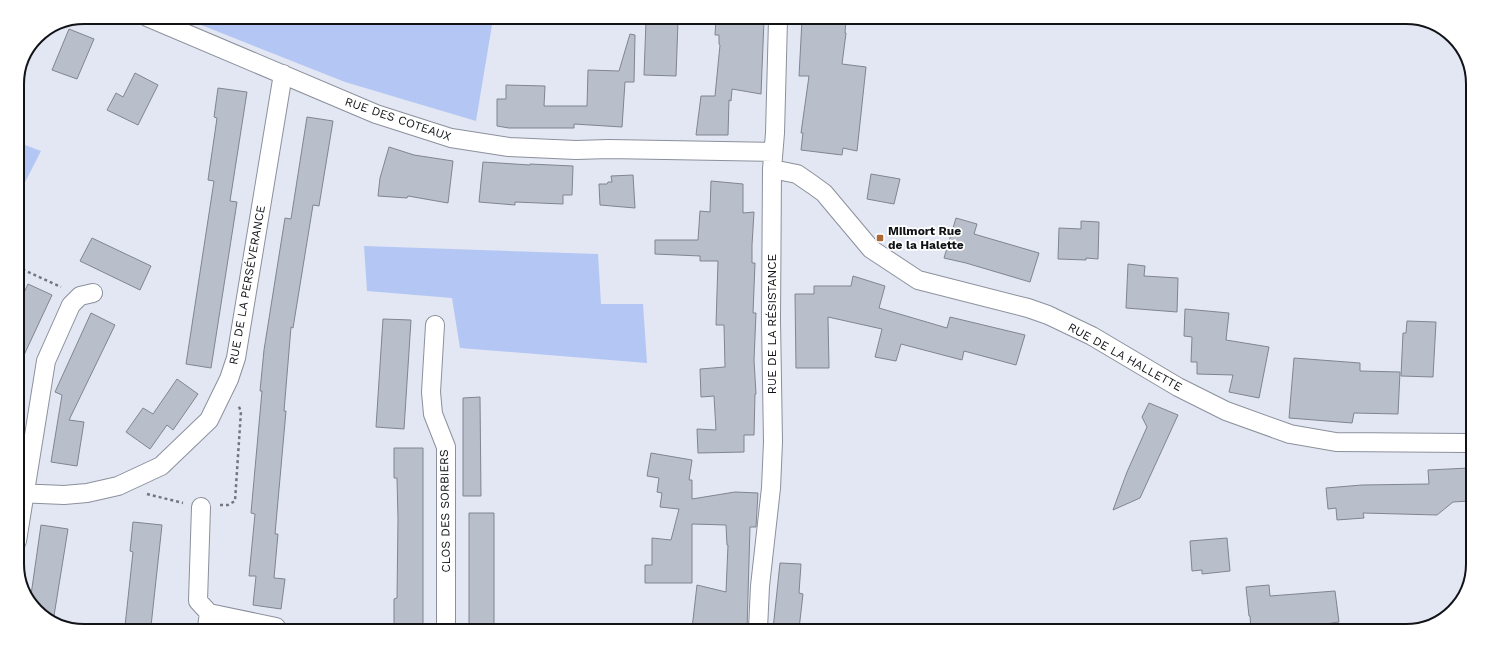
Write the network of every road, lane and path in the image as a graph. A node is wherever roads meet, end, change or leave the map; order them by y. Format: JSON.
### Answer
{"nodes":[{"id":1,"x":164,"y":24,"type":"edge"},
{"id":2,"x":778,"y":24,"type":"edge"},
{"id":3,"x":283,"y":74,"type":"junction"},
{"id":4,"x":773,"y":152,"type":"junction"},
{"id":5,"x":772,"y":170,"type":"junction"},
{"id":6,"x":24,"y":270,"type":"edge"},
{"id":7,"x":87,"y":294,"type":"joint"},
{"id":8,"x":435,"y":325,"type":"dead end"},
{"id":9,"x":229,"y":379,"type":"junction"},
{"id":10,"x":1466,"y":443,"type":"edge"},
{"id":11,"x":24,"y":478,"type":"edge"},
{"id":12,"x":24,"y":494,"type":"edge"},
{"id":13,"x":201,"y":507,"type":"joint"},
{"id":14,"x":208,"y":620,"type":"edge"},
{"id":15,"x":247,"y":624,"type":"edge"},
{"id":16,"x":446,"y":624,"type":"edge"},
{"id":17,"x":758,"y":624,"type":"edge"}],
"edges":[{"from":1,"to":3,"type":"street","name":"RUE DES COTEAUX"},
{"from":2,"to":4,"type":"street","name":"RUE DE LA RÉSISTANCE"},
{"from":3,"to":4,"type":"street","name":"RUE DES COTEAUX"},
{"from":3,"to":9,"type":"street","name":"RUE DE LA PERSÉVERANCE"},
{"from":4,"to":5,"type":"street","name":"RUE DE LA RÉSISTANCE"},
{"from":5,"to":10,"type":"street","name":"RUE DE LA HALLETTE"},
{"from":5,"to":17,"type":"street","name":"RUE DE LA RÉSISTANCE"},
{"from":6,"to":7,"type":"path"},
{"from":7,"to":11,"type":"street"},
{"from":8,"to":16,"type":"street","name":"CLOS DES SORBIERS"},
{"from":9,"to":12,"type":"street","name":"RUE DE LA PERSÉVERANCE"},
{"from":9,"to":13,"type":"path"},
{"from":13,"to":14,"type":"street"},
{"from":14,"to":15,"type":"street"}]}
